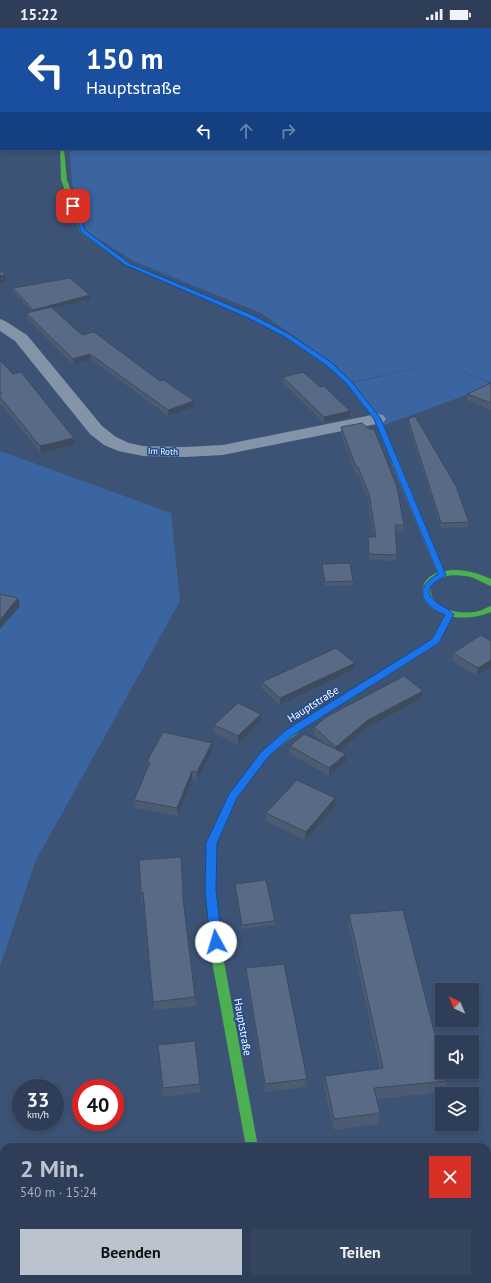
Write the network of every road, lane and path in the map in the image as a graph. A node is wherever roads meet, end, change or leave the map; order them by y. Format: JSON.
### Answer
{"nodes":[{"id":1,"x":62,"y":150,"type":"edge"},
{"id":2,"x":0,"y":324,"type":"edge"},
{"id":3,"x":377,"y":419,"type":"junction"},
{"id":4,"x":442,"y":575,"type":"junction"},
{"id":5,"x":489,"y":579,"type":"edge"},
{"id":6,"x":491,"y":609,"type":"edge"},
{"id":7,"x":450,"y":614,"type":"junction"},
{"id":8,"x":251,"y":1143,"type":"edge"}],
"edges":[{"from":1,"to":3,"type":"main road"},
{"from":2,"to":3,"type":"street","name":"Im Roth"},
{"from":3,"to":4,"type":"main road"},
{"from":4,"to":5,"type":"main road"},
{"from":4,"to":7,"type":"main road"},
{"from":6,"to":7,"type":"main road"},
{"from":7,"to":8,"type":"main road","name":"Hauptstraße"}]}
